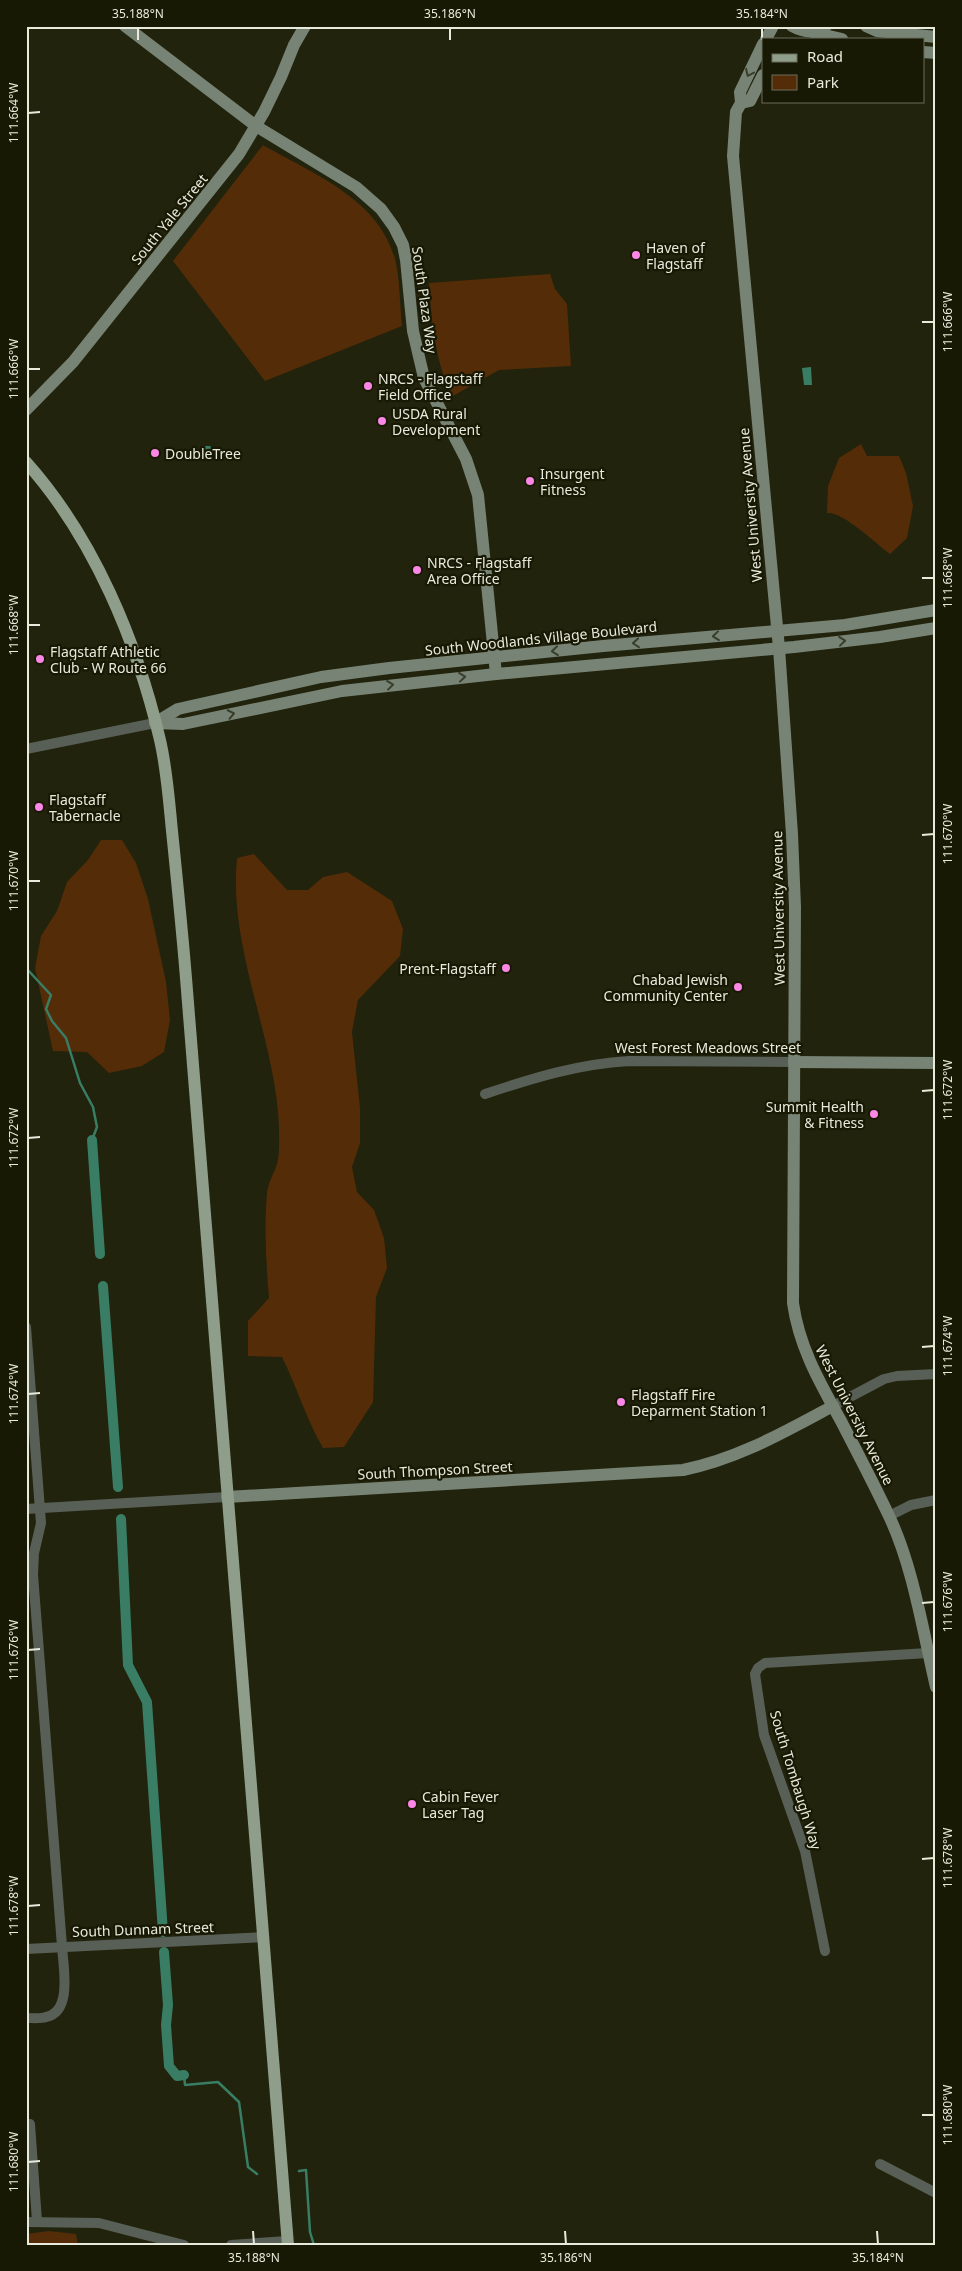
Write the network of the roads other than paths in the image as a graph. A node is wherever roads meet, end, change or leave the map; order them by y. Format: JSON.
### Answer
{"nodes":[{"id":1,"x":125,"y":26,"type":"edge"},
{"id":2,"x":305,"y":26,"type":"edge"},
{"id":3,"x":772,"y":26,"type":"edge"},
{"id":4,"x":826,"y":26,"type":"edge"},
{"id":5,"x":866,"y":26,"type":"edge"},
{"id":6,"x":794,"y":27,"type":"edge"},
{"id":7,"x":812,"y":32,"type":"junction"},
{"id":8,"x":936,"y":37,"type":"edge"},
{"id":9,"x":766,"y":38,"type":"edge"},
{"id":10,"x":788,"y":38,"type":"edge"},
{"id":11,"x":838,"y":38,"type":"edge"},
{"id":12,"x":762,"y":46,"type":"edge"},
{"id":13,"x":762,"y":77,"type":"edge"},
{"id":14,"x":741,"y":103,"type":"junction"},
{"id":15,"x":256,"y":126,"type":"junction"},
{"id":16,"x":26,"y":410,"type":"edge"},
{"id":17,"x":26,"y":462,"type":"edge"},
{"id":18,"x":936,"y":610,"type":"edge"},
{"id":19,"x":936,"y":628,"type":"edge"},
{"id":20,"x":777,"y":630,"type":"junction"},
{"id":21,"x":779,"y":648,"type":"junction"},
{"id":22,"x":495,"y":657,"type":"junction"},
{"id":23,"x":496,"y":674,"type":"junction"},
{"id":24,"x":155,"y":723,"type":"junction"},
{"id":25,"x":26,"y":749,"type":"edge"},
{"id":26,"x":794,"y":1062,"type":"junction"},
{"id":27,"x":936,"y":1064,"type":"edge"},
{"id":28,"x":485,"y":1094,"type":"dead end"},
{"id":29,"x":26,"y":1327,"type":"edge"},
{"id":30,"x":936,"y":1374,"type":"edge"},
{"id":31,"x":833,"y":1406,"type":"junction"},
{"id":32,"x":227,"y":1497,"type":"junction"},
{"id":33,"x":936,"y":1500,"type":"edge"},
{"id":34,"x":41,"y":1508,"type":"junction"},
{"id":35,"x":26,"y":1509,"type":"edge"},
{"id":36,"x":889,"y":1516,"type":"junction"},
{"id":37,"x":928,"y":1653,"type":"junction"},
{"id":38,"x":936,"y":1687,"type":"edge"},
{"id":39,"x":264,"y":1938,"type":"junction"},
{"id":40,"x":62,"y":1946,"type":"junction"},
{"id":41,"x":26,"y":1949,"type":"edge"},
{"id":42,"x":825,"y":1951,"type":"dead end"},
{"id":43,"x":26,"y":2018,"type":"edge"},
{"id":44,"x":30,"y":2124,"type":"dead end"},
{"id":45,"x":880,"y":2164,"type":"dead end"},
{"id":46,"x":936,"y":2193,"type":"edge"},
{"id":47,"x":31,"y":2221,"type":"edge"},
{"id":48,"x":167,"y":2243,"type":"edge"},
{"id":49,"x":287,"y":2243,"type":"edge"},
{"id":50,"x":184,"y":2245,"type":"edge"},
{"id":51,"x":231,"y":2245,"type":"edge"}],
"edges":[{"from":1,"to":15,"type":"street","name":"South Plaza Way"},
{"from":2,"to":15,"type":"street","name":"South Yale Street"},
{"from":3,"to":9,"type":"street"},
{"from":4,"to":7,"type":"street"},
{"from":5,"to":8,"type":"street"},
{"from":6,"to":7,"type":"street"},
{"from":6,"to":10,"type":"street"},
{"from":7,"to":11,"type":"street"},
{"from":12,"to":14,"type":"street","name":"West University Avenue","one_way":true},
{"from":13,"to":14,"type":"street"},
{"from":14,"to":20,"type":"street","name":"West University Avenue"},
{"from":15,"to":16,"type":"street","name":"South Yale Street"},
{"from":15,"to":22,"type":"street","name":"South Plaza Way"},
{"from":17,"to":24,"type":"main road"},
{"from":18,"to":20,"type":"street","name":"South Woodlands Village Boulevard"},
{"from":21,"to":19,"type":"street","name":"South Woodlands Village Boulevard","one_way":true},
{"from":20,"to":21,"type":"street","name":"West University Avenue"},
{"from":20,"to":22,"type":"street","name":"South Woodlands Village Boulevard","one_way":true},
{"from":21,"to":23,"type":"street","name":"South Woodlands Village Boulevard"},
{"from":21,"to":26,"type":"street","name":"West University Avenue"},
{"from":22,"to":23,"type":"street","name":"South Plaza Way"},
{"from":22,"to":24,"type":"street","name":"South Woodlands Village Boulevard"},
{"from":24,"to":23,"type":"street","name":"South Woodlands Village Boulevard","one_way":true},
{"from":24,"to":25,"type":"street","name":"South Woodlands Village Boulevard"},
{"from":24,"to":32,"type":"main road"},
{"from":26,"to":27,"type":"street","name":"West Forest Meadows Street"},
{"from":26,"to":28,"type":"street","name":"West Forest Meadows Street"},
{"from":26,"to":31,"type":"street","name":"West University Avenue"},
{"from":29,"to":34,"type":"street"},
{"from":30,"to":31,"type":"street"},
{"from":31,"to":32,"type":"street","name":"South Thompson Street"},
{"from":31,"to":36,"type":"street","name":"West University Avenue"},
{"from":32,"to":34,"type":"street","name":"South Thompson Street"},
{"from":32,"to":39,"type":"main road"},
{"from":33,"to":36,"type":"street"},
{"from":34,"to":35,"type":"street","name":"South Thompson Street"},
{"from":34,"to":40,"type":"street"},
{"from":36,"to":37,"type":"street","name":"West University Avenue"},
{"from":37,"to":38,"type":"street","name":"West University Avenue"},
{"from":37,"to":42,"type":"street","name":"South Tombaugh Way"},
{"from":39,"to":40,"type":"street","name":"South Dunnam Street"},
{"from":39,"to":49,"type":"main road"},
{"from":40,"to":41,"type":"street"},
{"from":40,"to":43,"type":"street","name":"South Dunnam Street"},
{"from":44,"to":47,"type":"street"},
{"from":45,"to":46,"type":"street"},
{"from":47,"to":48,"type":"street"},
{"from":48,"to":50,"type":"street"},
{"from":49,"to":51,"type":"street"}]}
